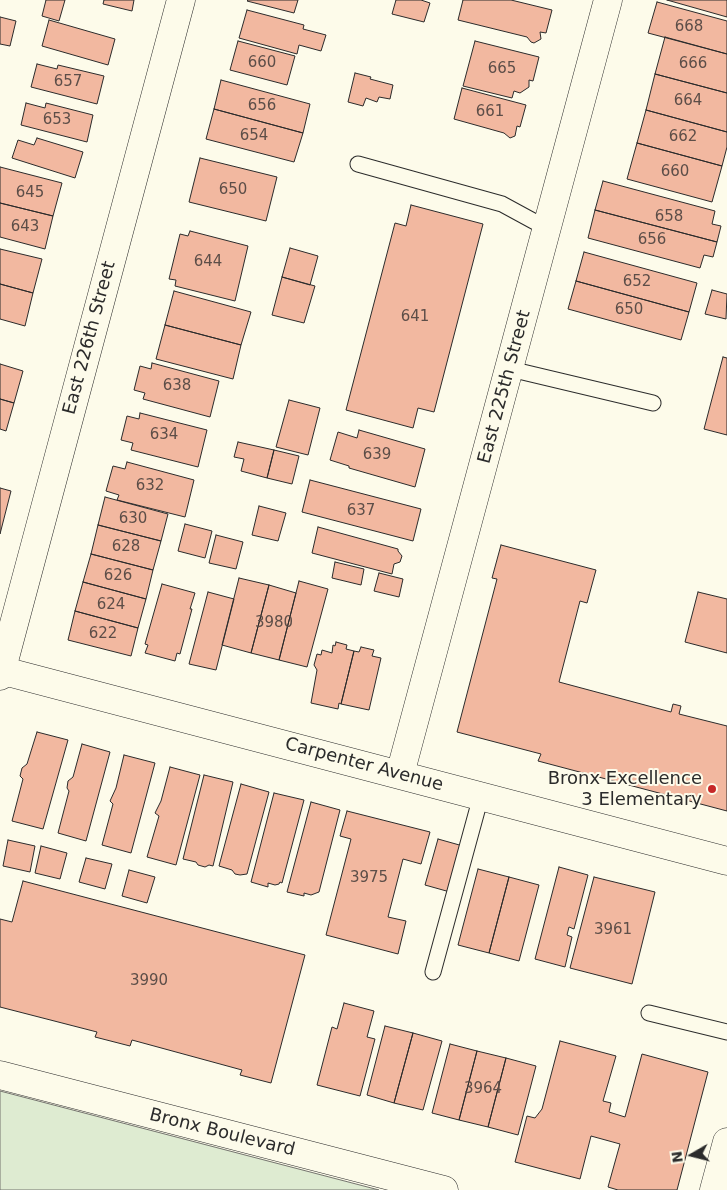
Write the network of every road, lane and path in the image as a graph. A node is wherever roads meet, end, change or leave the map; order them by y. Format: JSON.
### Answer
{"nodes":[{"id":1,"x":180,"y":0,"type":"edge"},
{"id":2,"x":608,"y":0,"type":"edge"},
{"id":3,"x":358,"y":164,"type":"dead end"},
{"id":4,"x":548,"y":229,"type":"junction"},
{"id":5,"x":510,"y":369,"type":"junction"},
{"id":6,"x":653,"y":403,"type":"dead end"},
{"id":7,"x":0,"y":672,"type":"edge"},
{"id":8,"x":400,"y":774,"type":"junction"},
{"id":9,"x":481,"y":796,"type":"junction"},
{"id":10,"x":727,"y":861,"type":"edge"},
{"id":11,"x":434,"y":972,"type":"dead end"},
{"id":12,"x":649,"y":1013,"type":"dead end"},
{"id":13,"x":727,"y":1032,"type":"edge"},
{"id":14,"x":0,"y":1075,"type":"edge"},
{"id":15,"x":727,"y":1142,"type":"edge"},
{"id":16,"x":444,"y":1190,"type":"edge"},
{"id":17,"x":714,"y":1190,"type":"edge"}],
"edges":[{"from":1,"to":7,"type":"street","name":"East 226th Street"},
{"from":2,"to":4,"type":"street","name":"East 225th Street"},
{"from":3,"to":4,"type":"lane"},
{"from":4,"to":5,"type":"street","name":"East 225th Street"},
{"from":5,"to":6,"type":"lane"},
{"from":5,"to":8,"type":"street","name":"East 225th Street"},
{"from":7,"to":8,"type":"street","name":"Carpenter Avenue"},
{"from":8,"to":9,"type":"street","name":"Carpenter Avenue"},
{"from":9,"to":10,"type":"street","name":"Carpenter Avenue"},
{"from":9,"to":11,"type":"lane"},
{"from":12,"to":13,"type":"lane"},
{"from":14,"to":16,"type":"street","name":"Bronx Boulevard"},
{"from":15,"to":17,"type":"street"}]}
